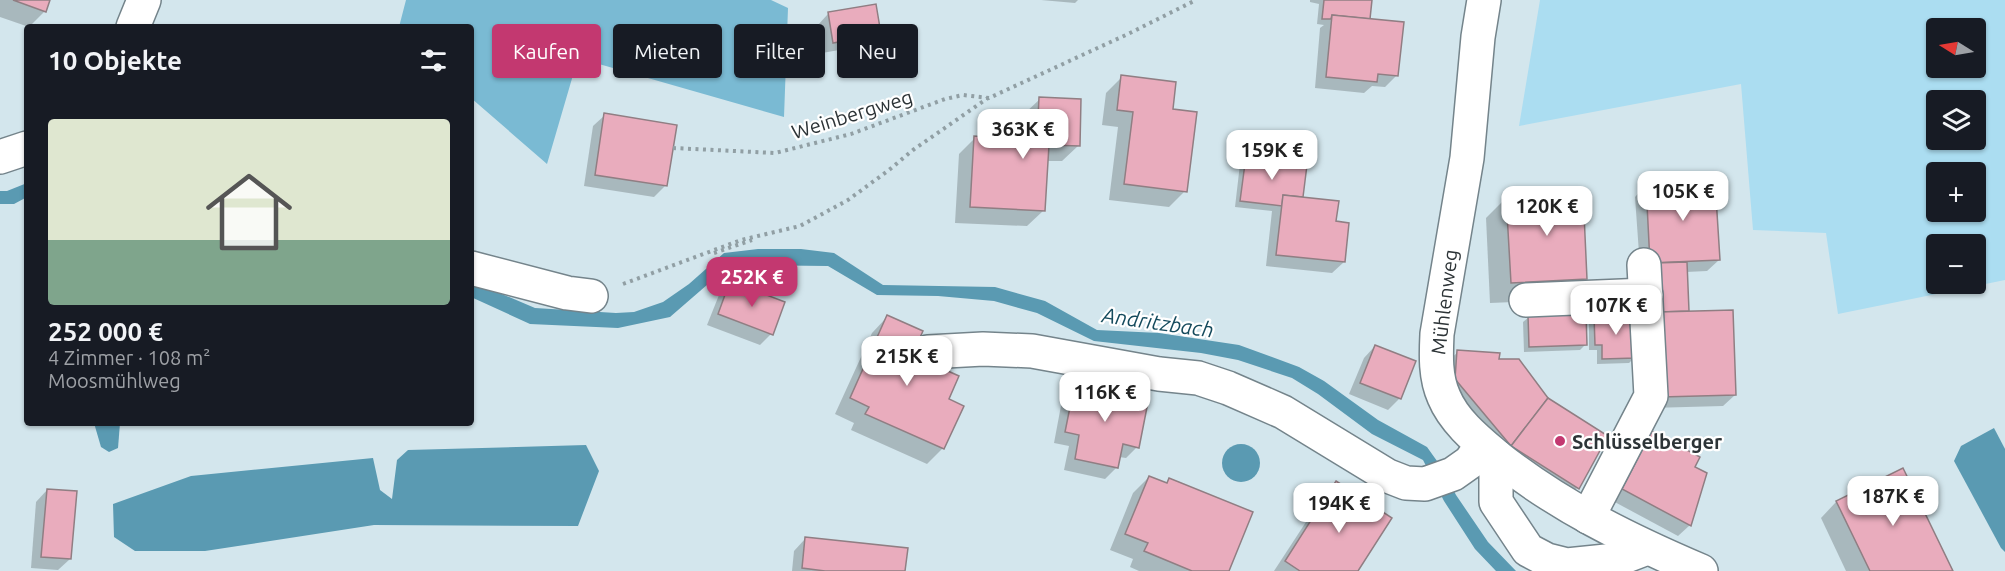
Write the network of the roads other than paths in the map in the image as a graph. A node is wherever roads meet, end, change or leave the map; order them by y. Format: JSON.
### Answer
{"nodes":[{"id":1,"x":144,"y":0,"type":"edge"},
{"id":2,"x":1484,"y":0,"type":"edge"},
{"id":3,"x":134,"y":24,"type":"edge"},
{"id":4,"x":24,"y":149,"type":"edge"},
{"id":5,"x":0,"y":157,"type":"edge"},
{"id":6,"x":474,"y":269,"type":"edge"},
{"id":7,"x":606,"y":290,"type":"road end"},
{"id":8,"x":1526,"y":300,"type":"dead end"},
{"id":9,"x":928,"y":352,"type":"dead end"},
{"id":10,"x":1489,"y":450,"type":"junction"},
{"id":11,"x":1588,"y":517,"type":"junction"},
{"id":12,"x":1647,"y":548,"type":"junction"},
{"id":13,"x":1701,"y":571,"type":"edge"}],
"edges":[{"from":1,"to":3,"type":"street"},
{"from":2,"to":10,"type":"street","name":"Mühlenweg"},
{"from":4,"to":5,"type":"street"},
{"from":6,"to":7,"type":"street"},
{"from":8,"to":11,"type":"street"},
{"from":9,"to":10,"type":"street"},
{"from":10,"to":11,"type":"street","name":"Mühlenweg"},
{"from":10,"to":12,"type":"street"},
{"from":11,"to":12,"type":"street","name":"Mühlenweg"},
{"from":12,"to":13,"type":"street","name":"Mühlenweg"}]}
